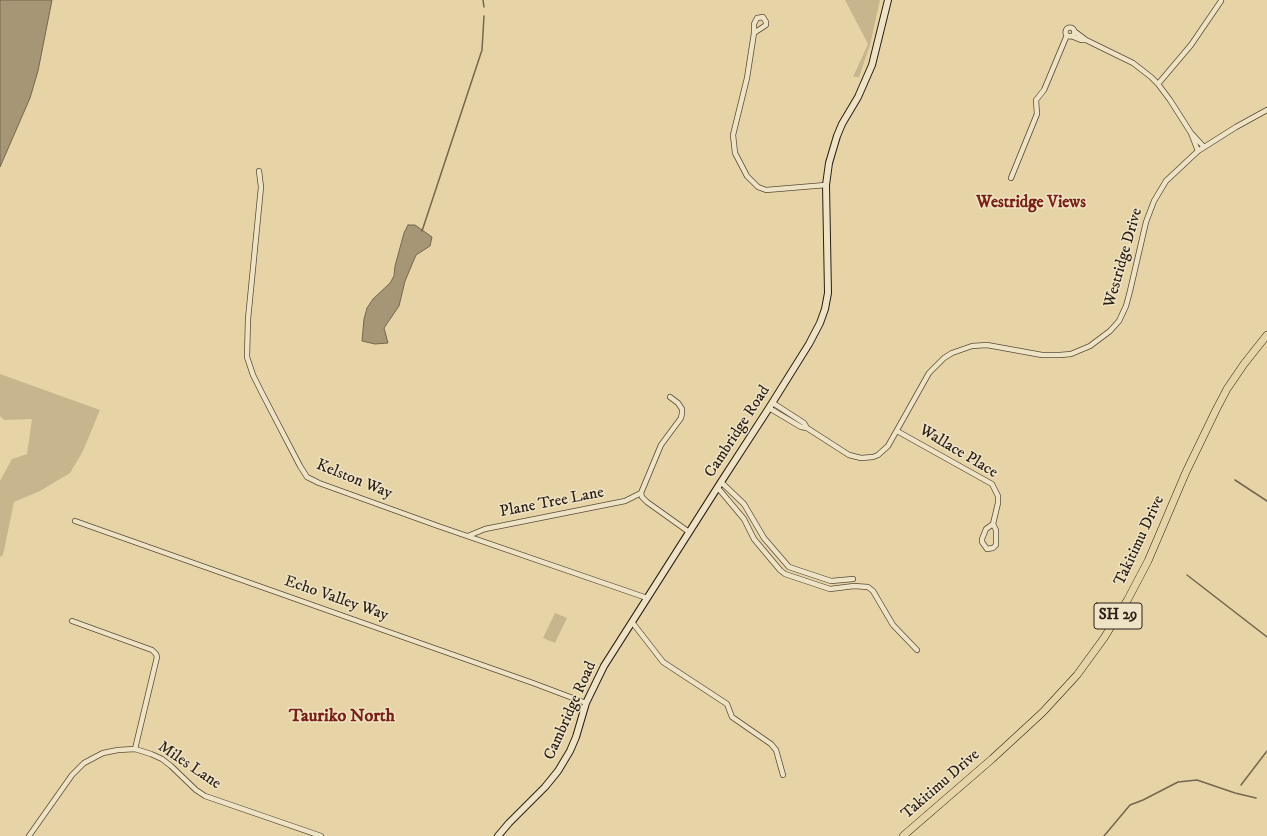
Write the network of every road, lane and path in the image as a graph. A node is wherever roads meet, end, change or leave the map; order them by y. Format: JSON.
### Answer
{"nodes":[{"id":1,"x":888,"y":0,"type":"edge"},
{"id":2,"x":1221,"y":1,"type":"edge"},
{"id":3,"x":1074,"y":31,"type":"junction"},
{"id":4,"x":754,"y":33,"type":"dead end"},
{"id":5,"x":1069,"y":36,"type":"junction"},
{"id":6,"x":1086,"y":40,"type":"junction"},
{"id":7,"x":1158,"y":84,"type":"junction"},
{"id":8,"x":1267,"y":110,"type":"edge"},
{"id":9,"x":1191,"y":133,"type":"junction"},
{"id":10,"x":1204,"y":147,"type":"junction"},
{"id":11,"x":1198,"y":151,"type":"junction"},
{"id":12,"x":260,"y":171,"type":"dead end"},
{"id":13,"x":1011,"y":178,"type":"dead end"},
{"id":14,"x":826,"y":185,"type":"junction"},
{"id":15,"x":1267,"y":335,"type":"edge"},
{"id":16,"x":670,"y":397,"type":"dead end"},
{"id":17,"x":771,"y":405,"type":"junction"},
{"id":18,"x":897,"y":431,"type":"junction"},
{"id":19,"x":721,"y":482,"type":"junction"},
{"id":20,"x":718,"y":488,"type":"junction"},
{"id":21,"x":641,"y":494,"type":"junction"},
{"id":22,"x":76,"y":521,"type":"dead end"},
{"id":23,"x":992,"y":524,"type":"junction"},
{"id":24,"x":690,"y":532,"type":"junction"},
{"id":25,"x":468,"y":536,"type":"junction"},
{"id":26,"x":853,"y":579,"type":"dead end"},
{"id":27,"x":647,"y":598,"type":"junction"},
{"id":28,"x":72,"y":621,"type":"dead end"},
{"id":29,"x":632,"y":622,"type":"junction"},
{"id":30,"x":917,"y":650,"type":"dead end"},
{"id":31,"x":586,"y":703,"type":"junction"},
{"id":32,"x":135,"y":749,"type":"junction"},
{"id":33,"x":783,"y":775,"type":"dead end"},
{"id":34,"x":29,"y":836,"type":"edge"},
{"id":35,"x":321,"y":836,"type":"edge"},
{"id":36,"x":498,"y":836,"type":"edge"},
{"id":37,"x":903,"y":836,"type":"edge"}],
"edges":[{"from":1,"to":14,"type":"main road","name":"Cambridge Road"},
{"from":2,"to":7,"type":"street"},
{"from":3,"to":5,"type":"street"},
{"from":3,"to":5,"type":"street"},
{"from":3,"to":6,"type":"street"},
{"from":4,"to":14,"type":"street"},
{"from":5,"to":6,"type":"street"},
{"from":5,"to":13,"type":"street"},
{"from":6,"to":7,"type":"street"},
{"from":7,"to":9,"type":"street"},
{"from":8,"to":10,"type":"street","name":"Westridge Drive"},
{"from":9,"to":10,"type":"street"},
{"from":9,"to":11,"type":"street"},
{"from":10,"to":11,"type":"street","name":"Westridge Drive"},
{"from":11,"to":18,"type":"street","name":"Westridge Drive"},
{"from":12,"to":25,"type":"street","name":"Kelston Way"},
{"from":14,"to":17,"type":"main road","name":"Cambridge Road"},
{"from":15,"to":37,"type":"highway","name":"Takitimu Drive","number":"SH 29"},
{"from":16,"to":21,"type":"street"},
{"from":17,"to":18,"type":"street","name":"Westridge Drive"},
{"from":17,"to":19,"type":"main road","name":"Cambridge Road"},
{"from":18,"to":23,"type":"street","name":"Wallace Place"},
{"from":19,"to":20,"type":"main road","name":"Cambridge Road"},
{"from":19,"to":26,"type":"street"},
{"from":20,"to":24,"type":"main road","name":"Cambridge Road"},
{"from":20,"to":30,"type":"street"},
{"from":21,"to":24,"type":"street"},
{"from":21,"to":25,"type":"street","name":"Plane Tree Lane"},
{"from":22,"to":31,"type":"street","name":"Echo Valley Way"},
{"from":23,"to":23,"type":"street","name":"Wallace Place"},
{"from":24,"to":27,"type":"main road","name":"Cambridge Road"},
{"from":25,"to":27,"type":"street","name":"Kelston Way"},
{"from":27,"to":29,"type":"main road","name":"Cambridge Road"},
{"from":28,"to":32,"type":"street"},
{"from":29,"to":31,"type":"main road","name":"Cambridge Road"},
{"from":29,"to":33,"type":"street"},
{"from":31,"to":36,"type":"main road","name":"Cambridge Road"},
{"from":32,"to":34,"type":"street","name":"Miles Lane"},
{"from":32,"to":35,"type":"street","name":"Miles Lane"}]}
